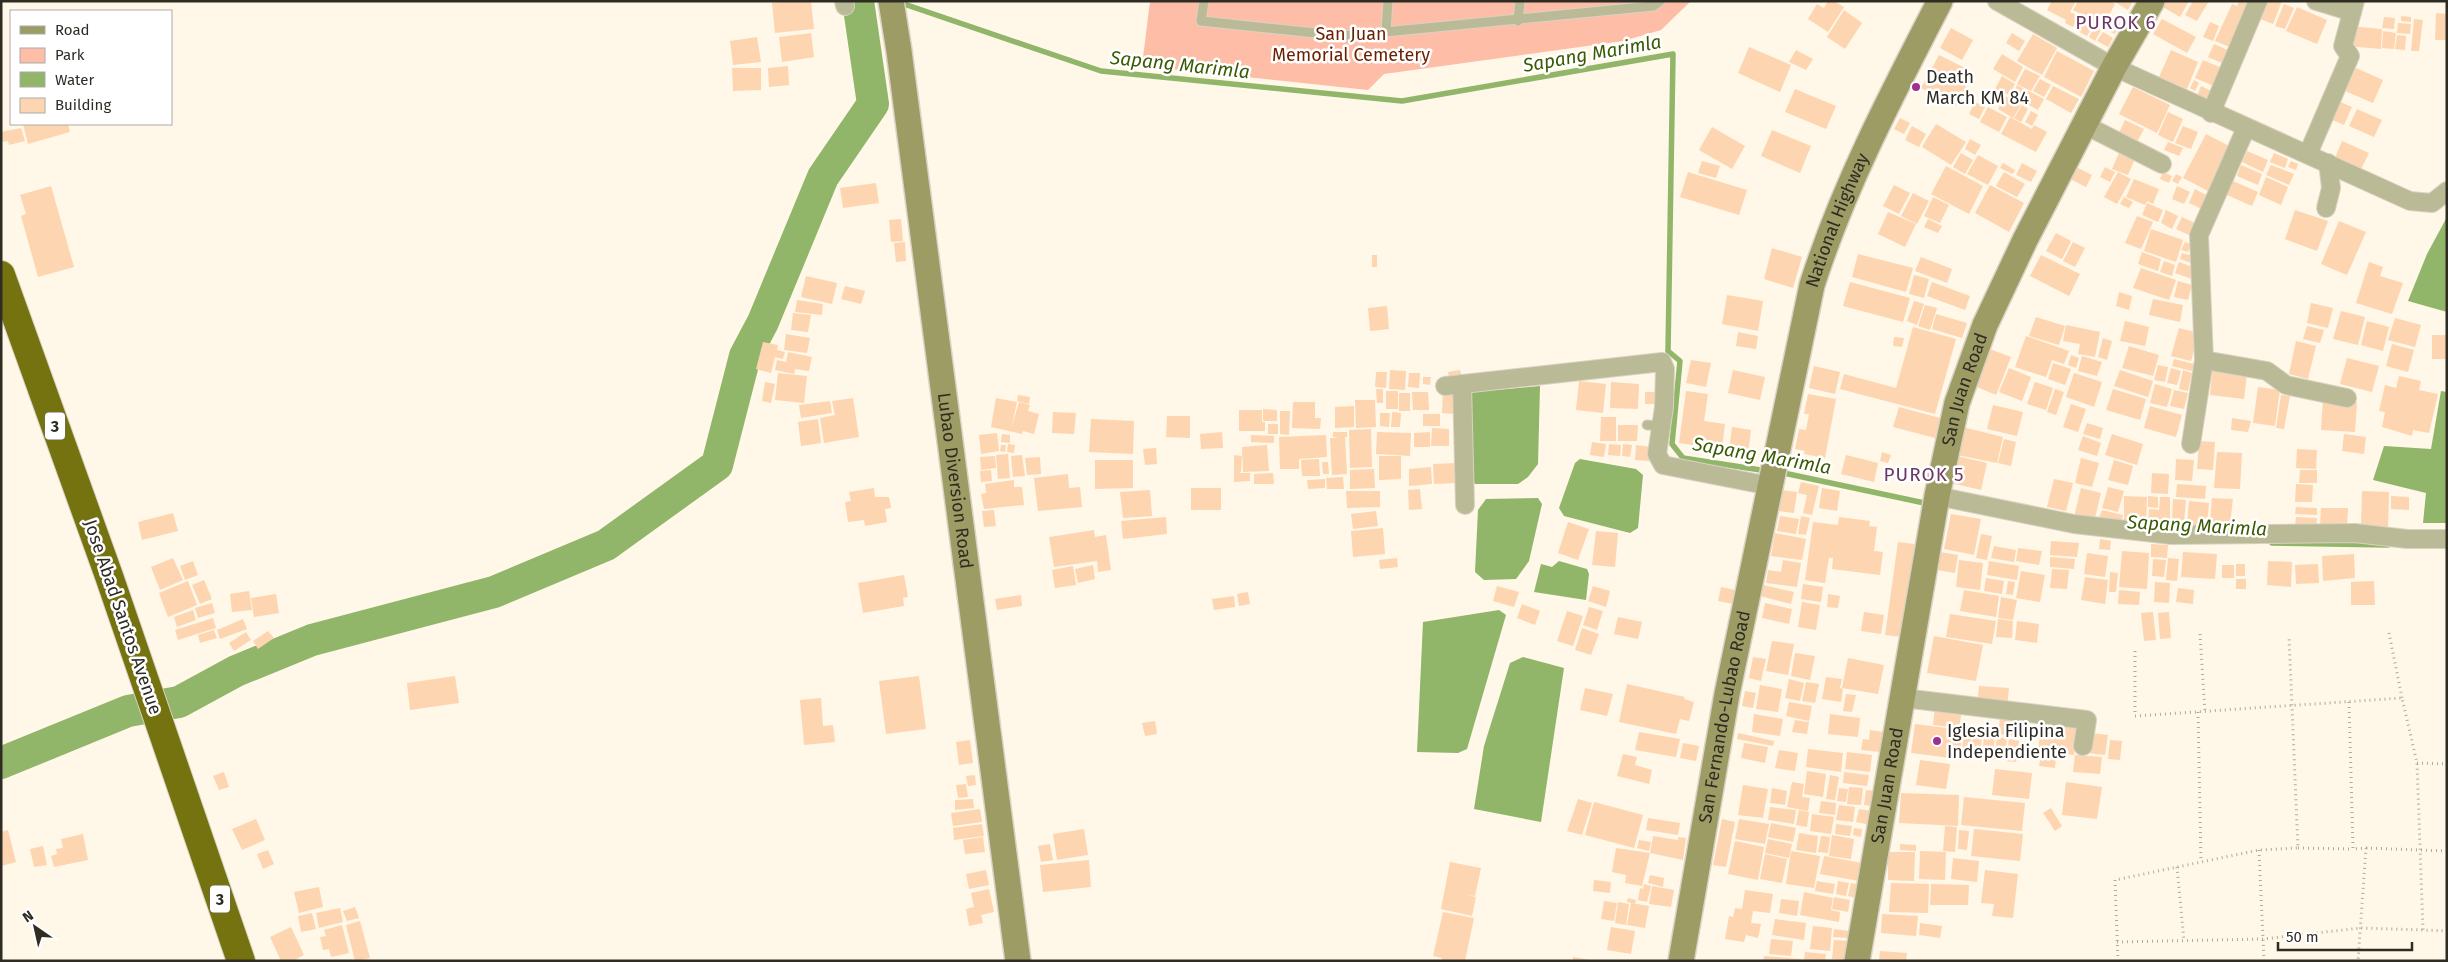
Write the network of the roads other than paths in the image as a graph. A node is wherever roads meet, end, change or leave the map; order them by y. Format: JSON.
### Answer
{"nodes":[{"id":1,"x":891,"y":1,"type":"edge"},
{"id":2,"x":1204,"y":1,"type":"edge"},
{"id":3,"x":1388,"y":1,"type":"edge"},
{"id":4,"x":1520,"y":1,"type":"edge"},
{"id":5,"x":1660,"y":1,"type":"edge"},
{"id":6,"x":1940,"y":1,"type":"edge"},
{"id":7,"x":1997,"y":1,"type":"edge"},
{"id":8,"x":2152,"y":1,"type":"edge"},
{"id":9,"x":2258,"y":1,"type":"edge"},
{"id":10,"x":2316,"y":1,"type":"edge"},
{"id":11,"x":2354,"y":7,"type":"edge"},
{"id":12,"x":1518,"y":21,"type":"junction"},
{"id":13,"x":1386,"y":32,"type":"junction"},
{"id":14,"x":2114,"y":67,"type":"junction"},
{"id":15,"x":2211,"y":113,"type":"junction"},
{"id":16,"x":2085,"y":125,"type":"junction"},
{"id":17,"x":2246,"y":128,"type":"junction"},
{"id":18,"x":2308,"y":154,"type":"junction"},
{"id":19,"x":2328,"y":163,"type":"junction"},
{"id":20,"x":2162,"y":164,"type":"dead end"},
{"id":21,"x":2447,"y":191,"type":"edge"},
{"id":22,"x":2326,"y":208,"type":"dead end"},
{"id":23,"x":1,"y":275,"type":"edge"},
{"id":24,"x":2204,"y":360,"type":"junction"},
{"id":25,"x":2347,"y":398,"type":"dead end"},
{"id":26,"x":2191,"y":444,"type":"dead end"},
{"id":27,"x":1772,"y":472,"type":"junction"},
{"id":28,"x":1937,"y":496,"type":"junction"},
{"id":29,"x":1465,"y":505,"type":"dead end"},
{"id":30,"x":2447,"y":540,"type":"edge"},
{"id":31,"x":1903,"y":698,"type":"junction"},
{"id":32,"x":2083,"y":746,"type":"dead end"},
{"id":33,"x":241,"y":961,"type":"edge"},
{"id":34,"x":1018,"y":961,"type":"edge"},
{"id":35,"x":1681,"y":961,"type":"edge"},
{"id":36,"x":1857,"y":961,"type":"edge"}],
"edges":[{"from":1,"to":34,"type":"street","name":"Lubao Diversion Road"},
{"from":2,"to":13,"type":"lane"},
{"from":3,"to":13,"type":"lane"},
{"from":4,"to":12,"type":"lane"},
{"from":5,"to":12,"type":"lane"},
{"from":6,"to":27,"type":"street","name":"National Highway"},
{"from":7,"to":14,"type":"street"},
{"from":8,"to":14,"type":"street","name":"San Juan Road"},
{"from":9,"to":15,"type":"street"},
{"from":10,"to":11,"type":"street"},
{"from":11,"to":18,"type":"street"},
{"from":12,"to":13,"type":"lane"},
{"from":14,"to":15,"type":"street"},
{"from":14,"to":16,"type":"street","name":"San Juan Road"},
{"from":15,"to":17,"type":"street"},
{"from":16,"to":20,"type":"street"},
{"from":16,"to":28,"type":"street","name":"San Juan Road"},
{"from":17,"to":18,"type":"street"},
{"from":17,"to":24,"type":"street"},
{"from":18,"to":19,"type":"street"},
{"from":19,"to":21,"type":"street"},
{"from":19,"to":22,"type":"street"},
{"from":23,"to":33,"type":"highway","name":"Jose Abad Santos Avenue","number":"3"},
{"from":24,"to":25,"type":"street"},
{"from":24,"to":26,"type":"street"},
{"from":27,"to":29,"type":"street"},
{"from":27,"to":35,"type":"street","name":"San Fernando-Lubao Road"},
{"from":28,"to":30,"type":"street"},
{"from":28,"to":31,"type":"street","name":"San Juan Road"},
{"from":31,"to":32,"type":"street"},
{"from":31,"to":36,"type":"street","name":"San Juan Road"}]}
